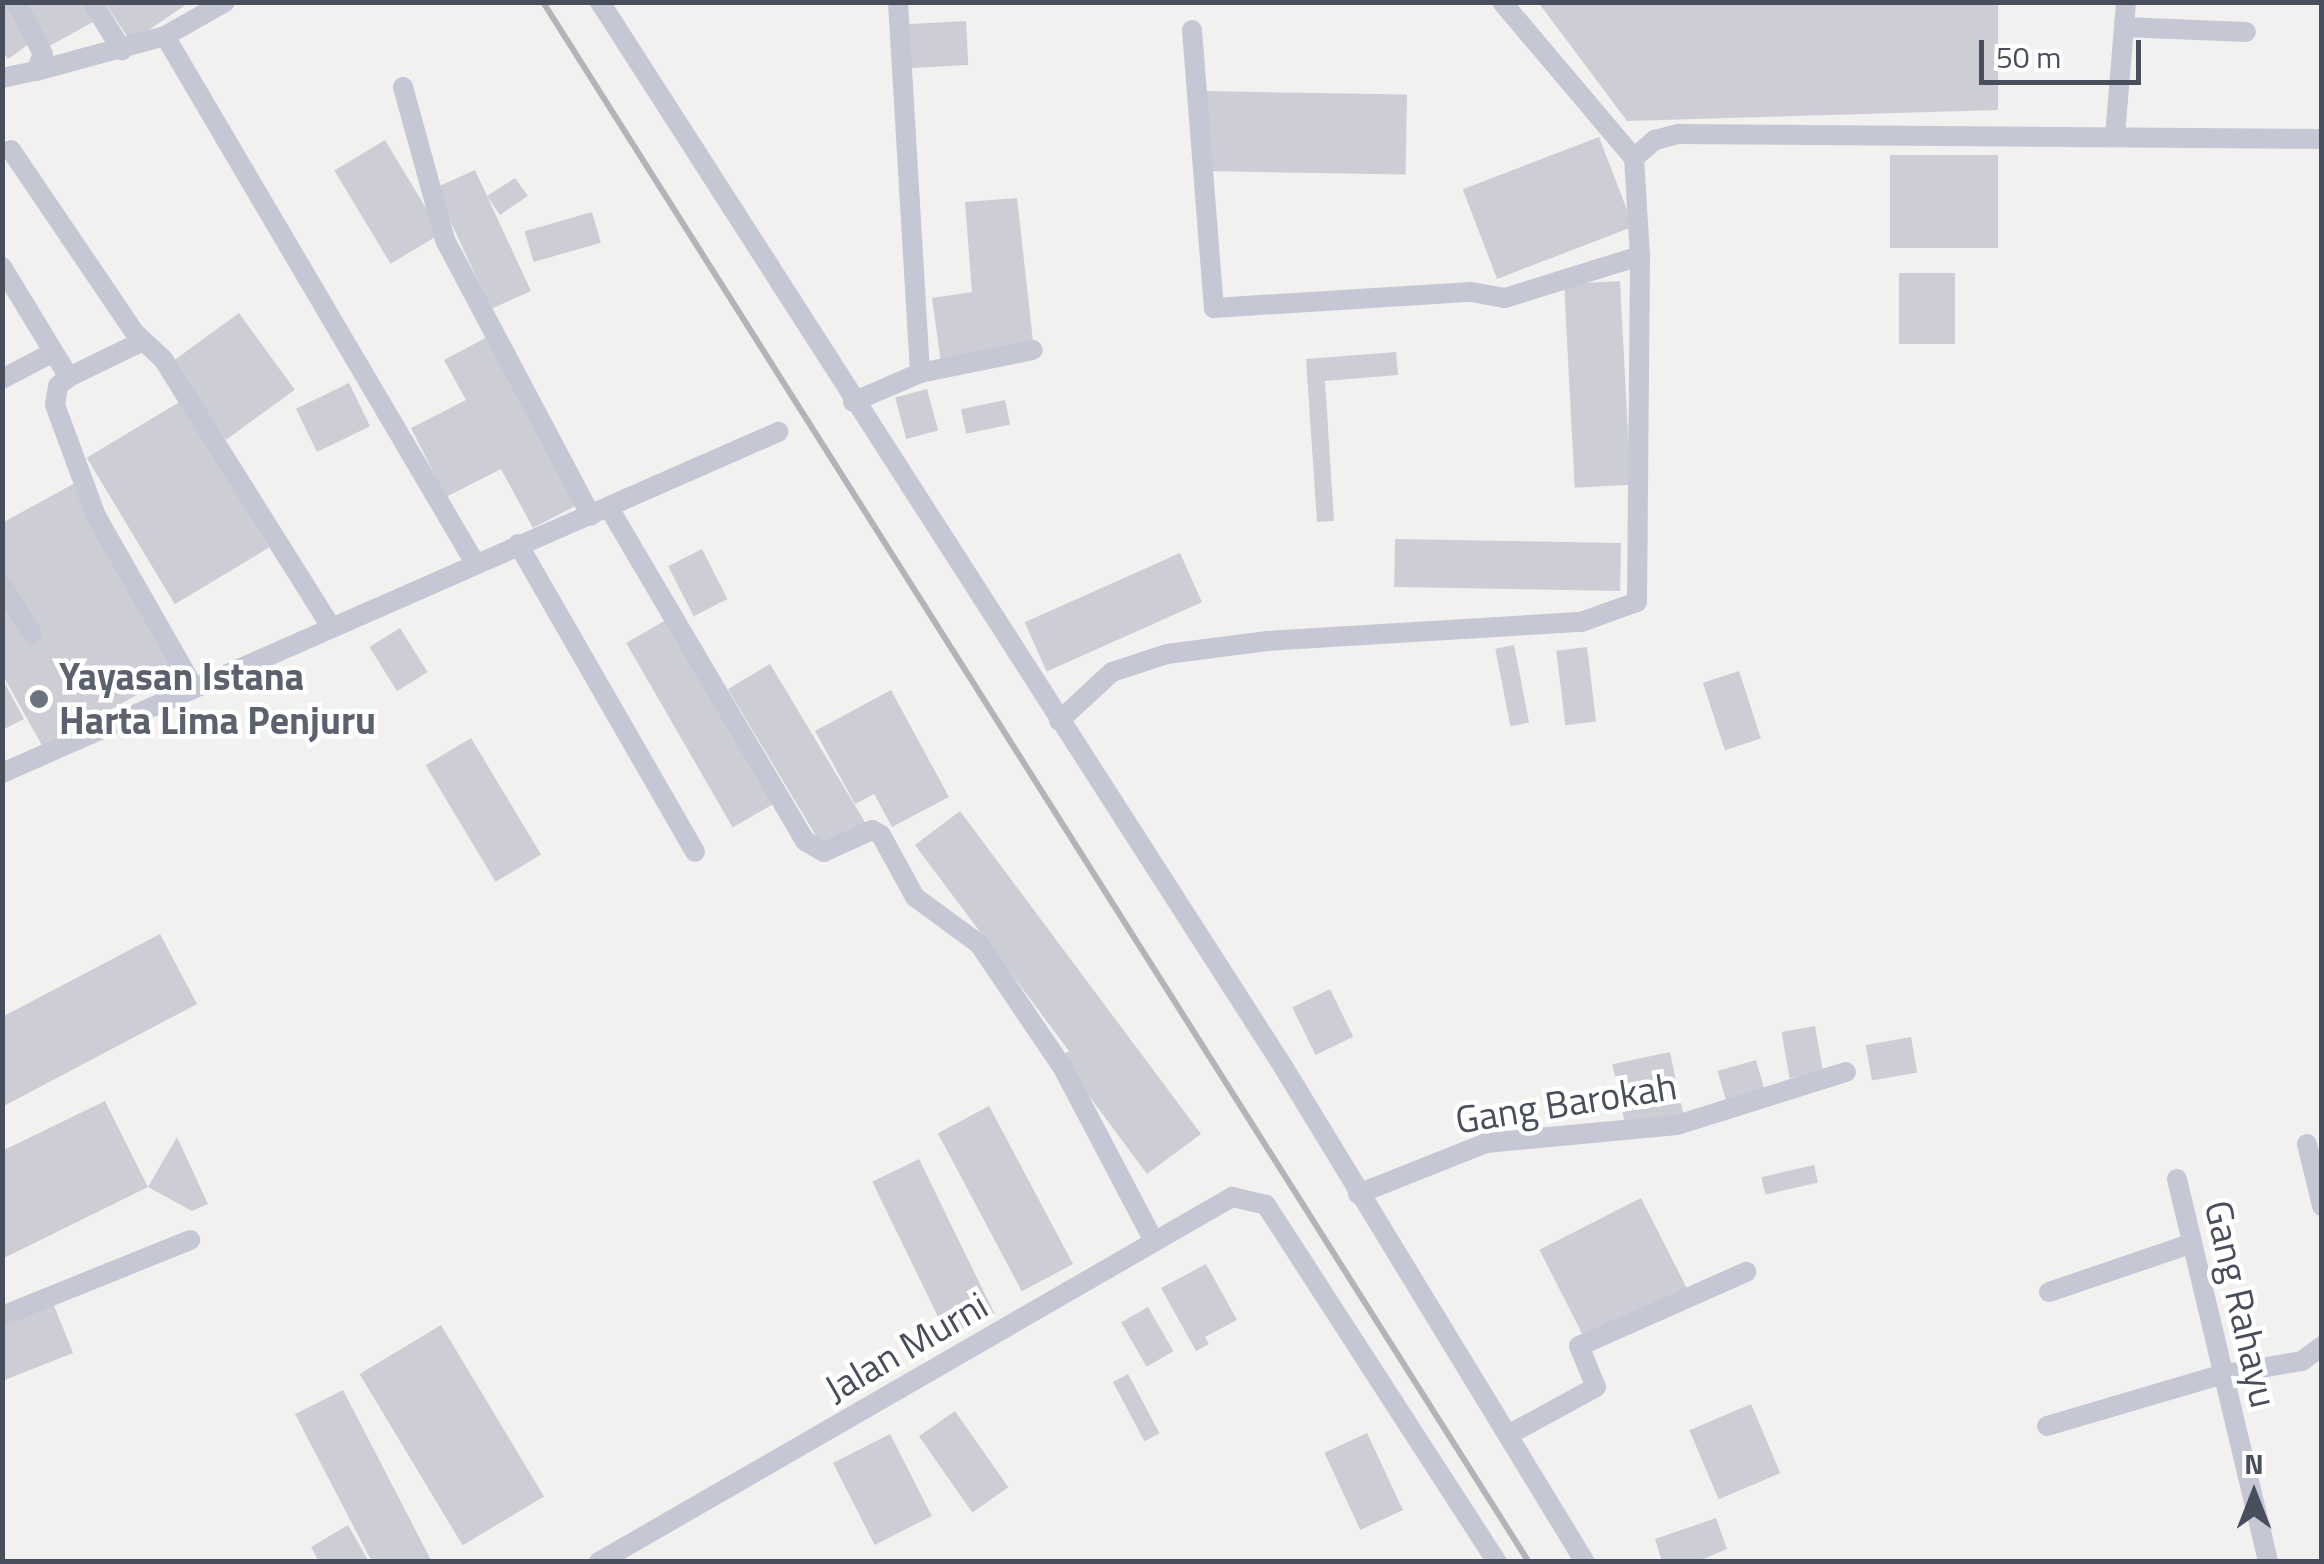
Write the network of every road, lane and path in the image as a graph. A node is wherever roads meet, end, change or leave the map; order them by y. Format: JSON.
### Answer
{"nodes":[{"id":1,"x":16,"y":2,"type":"edge"},
{"id":2,"x":92,"y":2,"type":"edge"},
{"id":3,"x":225,"y":2,"type":"edge"},
{"id":4,"x":600,"y":2,"type":"edge"},
{"id":5,"x":898,"y":2,"type":"edge"},
{"id":6,"x":1502,"y":2,"type":"edge"},
{"id":7,"x":2126,"y":2,"type":"edge"},
{"id":8,"x":2124,"y":27,"type":"junction"},
{"id":9,"x":1192,"y":30,"type":"dead end"},
{"id":10,"x":2246,"y":32,"type":"dead end"},
{"id":11,"x":165,"y":36,"type":"junction"},
{"id":12,"x":122,"y":50,"type":"junction"},
{"id":13,"x":36,"y":70,"type":"junction"},
{"id":14,"x":2,"y":78,"type":"edge"},
{"id":15,"x":403,"y":87,"type":"dead end"},
{"id":16,"x":2115,"y":136,"type":"junction"},
{"id":17,"x":2322,"y":139,"type":"edge"},
{"id":18,"x":5,"y":146,"type":"edge"},
{"id":19,"x":1634,"y":158,"type":"junction"},
{"id":20,"x":1640,"y":256,"type":"junction"},
{"id":21,"x":2,"y":267,"type":"edge"},
{"id":22,"x":143,"y":341,"type":"junction"},
{"id":23,"x":1033,"y":350,"type":"dead end"},
{"id":24,"x":52,"y":353,"type":"junction"},
{"id":25,"x":920,"y":373,"type":"junction"},
{"id":26,"x":69,"y":377,"type":"junction"},
{"id":27,"x":2,"y":379,"type":"edge"},
{"id":28,"x":853,"y":402,"type":"junction"},
{"id":29,"x":778,"y":432,"type":"dead end"},
{"id":30,"x":600,"y":512,"type":"junction"},
{"id":31,"x":518,"y":544,"type":"junction"},
{"id":32,"x":475,"y":564,"type":"junction"},
{"id":33,"x":2,"y":585,"type":"edge"},
{"id":34,"x":330,"y":625,"type":"junction"},
{"id":35,"x":32,"y":634,"type":"dead end"},
{"id":36,"x":192,"y":684,"type":"junction"},
{"id":37,"x":1059,"y":721,"type":"junction"},
{"id":38,"x":2,"y":772,"type":"edge"},
{"id":39,"x":696,"y":852,"type":"dead end"},
{"id":40,"x":1846,"y":1072,"type":"dead end"},
{"id":41,"x":2307,"y":1144,"type":"dead end"},
{"id":42,"x":2177,"y":1179,"type":"dead end"},
{"id":43,"x":1358,"y":1194,"type":"junction"},
{"id":44,"x":2322,"y":1206,"type":"edge"},
{"id":45,"x":190,"y":1240,"type":"dead end"},
{"id":46,"x":1154,"y":1241,"type":"junction"},
{"id":47,"x":2190,"y":1244,"type":"junction"},
{"id":48,"x":1746,"y":1272,"type":"dead end"},
{"id":49,"x":2049,"y":1292,"type":"dead end"},
{"id":50,"x":2,"y":1316,"type":"edge"},
{"id":51,"x":2322,"y":1346,"type":"edge"},
{"id":52,"x":2220,"y":1374,"type":"junction"},
{"id":53,"x":2047,"y":1426,"type":"dead end"},
{"id":54,"x":1508,"y":1434,"type":"junction"},
{"id":55,"x":599,"y":1562,"type":"edge"},
{"id":56,"x":1497,"y":1562,"type":"edge"},
{"id":57,"x":1585,"y":1562,"type":"edge"},
{"id":58,"x":2268,"y":1562,"type":"edge"}],
"edges":[{"from":1,"to":13,"type":"street"},
{"from":2,"to":12,"type":"street"},
{"from":3,"to":11,"type":"street"},
{"from":4,"to":28,"type":"street"},
{"from":5,"to":25,"type":"street"},
{"from":6,"to":19,"type":"street"},
{"from":7,"to":8,"type":"street"},
{"from":8,"to":10,"type":"street"},
{"from":8,"to":16,"type":"street"},
{"from":9,"to":20,"type":"street"},
{"from":11,"to":12,"type":"street"},
{"from":11,"to":32,"type":"street"},
{"from":12,"to":13,"type":"street"},
{"from":13,"to":14,"type":"street"},
{"from":15,"to":30,"type":"street"},
{"from":16,"to":17,"type":"street"},
{"from":16,"to":19,"type":"street"},
{"from":18,"to":22,"type":"street"},
{"from":19,"to":20,"type":"street"},
{"from":20,"to":37,"type":"street"},
{"from":21,"to":24,"type":"street"},
{"from":22,"to":26,"type":"street"},
{"from":22,"to":34,"type":"street"},
{"from":23,"to":25,"type":"street"},
{"from":24,"to":26,"type":"street"},
{"from":24,"to":27,"type":"street"},
{"from":25,"to":28,"type":"street"},
{"from":26,"to":36,"type":"street"},
{"from":28,"to":37,"type":"street"},
{"from":29,"to":30,"type":"street"},
{"from":30,"to":31,"type":"street"},
{"from":30,"to":46,"type":"street"},
{"from":31,"to":32,"type":"street"},
{"from":31,"to":39,"type":"street"},
{"from":32,"to":34,"type":"street"},
{"from":33,"to":35,"type":"street"},
{"from":34,"to":36,"type":"street"},
{"from":36,"to":38,"type":"street"},
{"from":37,"to":43,"type":"street"},
{"from":40,"to":43,"type":"street","name":"Gang Barokah"},
{"from":41,"to":44,"type":"street"},
{"from":42,"to":47,"type":"street","name":"Gang Rahayu"},
{"from":43,"to":54,"type":"street"},
{"from":45,"to":50,"type":"street"},
{"from":46,"to":55,"type":"street","name":"Jalan Murni"},
{"from":46,"to":56,"type":"street","name":"Jalan Murni"},
{"from":47,"to":49,"type":"street"},
{"from":47,"to":52,"type":"street","name":"Gang Rahayu"},
{"from":48,"to":54,"type":"street"},
{"from":51,"to":52,"type":"street"},
{"from":52,"to":53,"type":"street"},
{"from":52,"to":58,"type":"street","name":"Gang Rahayu"},
{"from":54,"to":57,"type":"street"}]}
